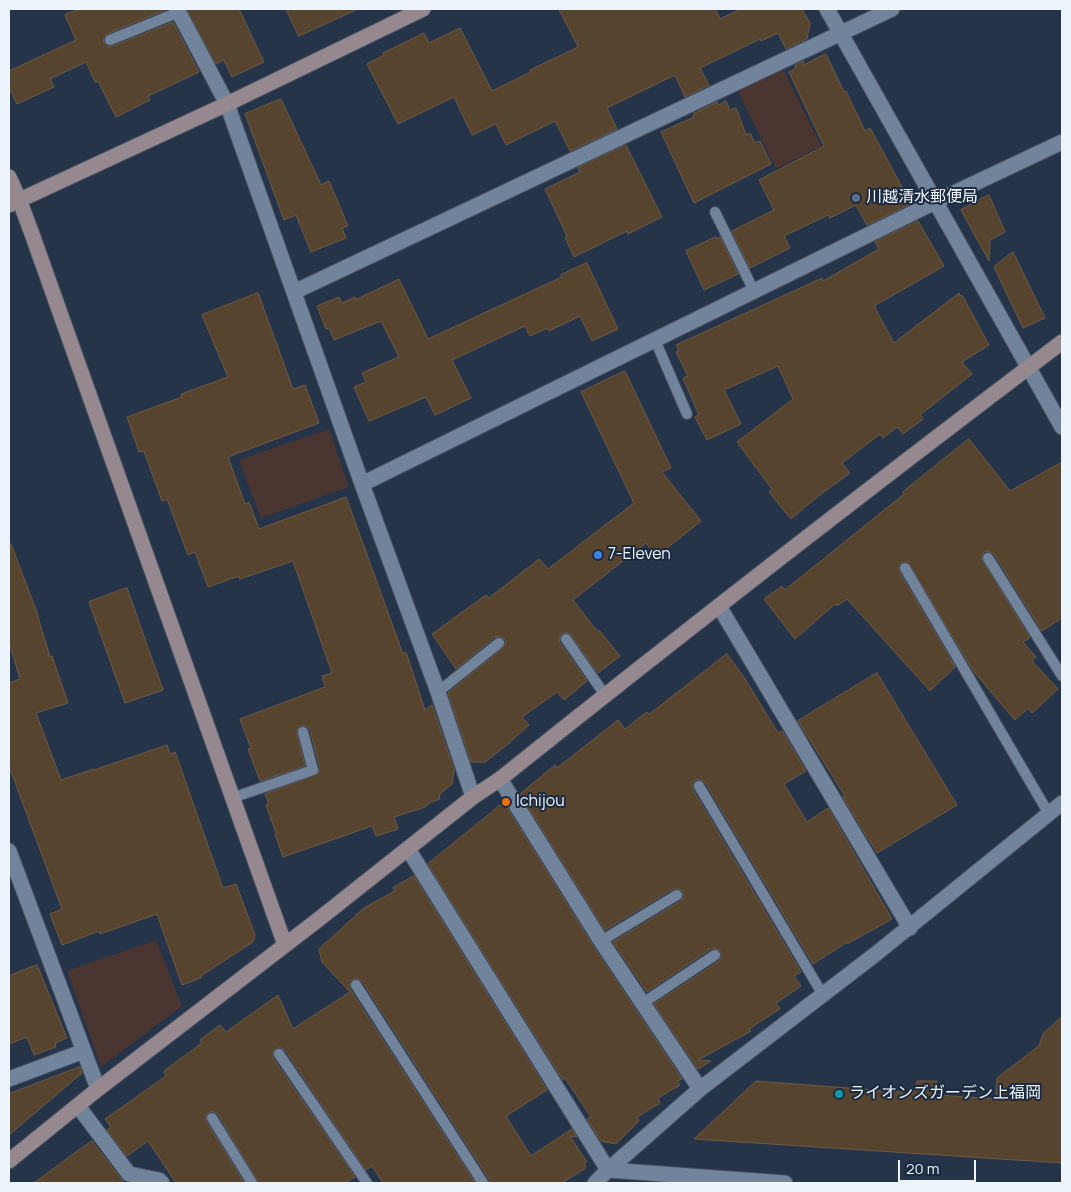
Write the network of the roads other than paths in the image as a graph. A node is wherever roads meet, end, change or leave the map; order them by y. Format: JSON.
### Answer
{"nodes":[{"id":1,"x":423,"y":9,"type":"edge"},
{"id":2,"x":827,"y":9,"type":"edge"},
{"id":3,"x":892,"y":9,"type":"edge"},
{"id":4,"x":178,"y":10,"type":"edge"},
{"id":5,"x":841,"y":34,"type":"junction"},
{"id":6,"x":110,"y":40,"type":"dead end"},
{"id":7,"x":227,"y":104,"type":"junction"},
{"id":8,"x":1062,"y":142,"type":"edge"},
{"id":9,"x":9,"y":177,"type":"edge"},
{"id":10,"x":14,"y":202,"type":"edge"},
{"id":11,"x":936,"y":202,"type":"junction"},
{"id":12,"x":715,"y":212,"type":"dead end"},
{"id":13,"x":754,"y":291,"type":"junction"},
{"id":14,"x":294,"y":292,"type":"junction"},
{"id":15,"x":655,"y":340,"type":"junction"},
{"id":16,"x":1062,"y":342,"type":"edge"},
{"id":17,"x":1028,"y":368,"type":"junction"},
{"id":18,"x":687,"y":414,"type":"dead end"},
{"id":19,"x":1062,"y":427,"type":"edge"},
{"id":20,"x":362,"y":484,"type":"junction"},
{"id":21,"x":988,"y":558,"type":"dead end"},
{"id":22,"x":905,"y":568,"type":"dead end"},
{"id":23,"x":719,"y":606,"type":"junction"},
{"id":24,"x":566,"y":640,"type":"dead end"},
{"id":25,"x":499,"y":643,"type":"dead end"},
{"id":26,"x":1062,"y":676,"type":"edge"},
{"id":27,"x":438,"y":692,"type":"junction"},
{"id":28,"x":605,"y":695,"type":"junction"},
{"id":29,"x":303,"y":732,"type":"dead end"},
{"id":30,"x":500,"y":779,"type":"junction"},
{"id":31,"x":699,"y":786,"type":"dead end"},
{"id":32,"x":473,"y":796,"type":"junction"},
{"id":33,"x":232,"y":798,"type":"junction"},
{"id":34,"x":1062,"y":803,"type":"edge"},
{"id":35,"x":1049,"y":814,"type":"junction"},
{"id":36,"x":408,"y":849,"type":"junction"},
{"id":37,"x":10,"y":860,"type":"edge"},
{"id":38,"x":677,"y":895,"type":"dead end"},
{"id":39,"x":910,"y":928,"type":"junction"},
{"id":40,"x":601,"y":941,"type":"junction"},
{"id":41,"x":285,"y":945,"type":"junction"},
{"id":42,"x":715,"y":955,"type":"dead end"},
{"id":43,"x":356,"y":985,"type":"dead end"},
{"id":44,"x":823,"y":995,"type":"junction"},
{"id":45,"x":643,"y":1003,"type":"junction"},
{"id":46,"x":84,"y":1051,"type":"junction"},
{"id":47,"x":279,"y":1054,"type":"dead end"},
{"id":48,"x":9,"y":1079,"type":"edge"},
{"id":49,"x":98,"y":1088,"type":"junction"},
{"id":50,"x":700,"y":1089,"type":"junction"},
{"id":51,"x":78,"y":1106,"type":"junction"},
{"id":52,"x":212,"y":1118,"type":"dead end"},
{"id":53,"x":9,"y":1161,"type":"edge"},
{"id":54,"x":608,"y":1170,"type":"junction"},
{"id":55,"x":162,"y":1183,"type":"edge"},
{"id":56,"x":252,"y":1183,"type":"edge"},
{"id":57,"x":367,"y":1183,"type":"edge"},
{"id":58,"x":482,"y":1183,"type":"edge"},
{"id":59,"x":595,"y":1183,"type":"edge"},
{"id":60,"x":785,"y":1183,"type":"edge"}],
"edges":[{"from":1,"to":7,"type":"street"},
{"from":2,"to":5,"type":"street"},
{"from":3,"to":5,"type":"street"},
{"from":4,"to":6,"type":"lane"},
{"from":4,"to":7,"type":"street"},
{"from":5,"to":11,"type":"street"},
{"from":5,"to":14,"type":"street"},
{"from":7,"to":10,"type":"street"},
{"from":7,"to":14,"type":"street"},
{"from":8,"to":11,"type":"street"},
{"from":9,"to":10,"type":"street"},
{"from":10,"to":33,"type":"street"},
{"from":11,"to":13,"type":"street"},
{"from":11,"to":17,"type":"street"},
{"from":12,"to":13,"type":"lane"},
{"from":13,"to":15,"type":"street"},
{"from":14,"to":20,"type":"street"},
{"from":15,"to":18,"type":"lane"},
{"from":15,"to":20,"type":"street"},
{"from":16,"to":17,"type":"street"},
{"from":17,"to":19,"type":"street"},
{"from":17,"to":23,"type":"street"},
{"from":20,"to":27,"type":"street"},
{"from":21,"to":26,"type":"lane"},
{"from":22,"to":35,"type":"lane"},
{"from":23,"to":28,"type":"street"},
{"from":23,"to":39,"type":"street"},
{"from":24,"to":28,"type":"lane"},
{"from":25,"to":27,"type":"lane"},
{"from":27,"to":32,"type":"street"},
{"from":28,"to":30,"type":"street"},
{"from":29,"to":33,"type":"lane"},
{"from":30,"to":32,"type":"street"},
{"from":30,"to":40,"type":"street"},
{"from":31,"to":44,"type":"lane"},
{"from":32,"to":36,"type":"street"},
{"from":33,"to":41,"type":"street"},
{"from":34,"to":35,"type":"street"},
{"from":35,"to":39,"type":"street"},
{"from":36,"to":41,"type":"street"},
{"from":36,"to":54,"type":"street"},
{"from":37,"to":46,"type":"street"},
{"from":38,"to":40,"type":"lane"},
{"from":39,"to":44,"type":"street"},
{"from":40,"to":45,"type":"street"},
{"from":41,"to":49,"type":"street"},
{"from":42,"to":45,"type":"lane"},
{"from":43,"to":58,"type":"lane"},
{"from":44,"to":50,"type":"street"},
{"from":45,"to":50,"type":"street"},
{"from":46,"to":48,"type":"street"},
{"from":46,"to":49,"type":"street"},
{"from":47,"to":57,"type":"lane"},
{"from":49,"to":51,"type":"street"},
{"from":50,"to":54,"type":"street"},
{"from":51,"to":53,"type":"street"},
{"from":51,"to":55,"type":"street"},
{"from":52,"to":56,"type":"lane"},
{"from":54,"to":59,"type":"street"},
{"from":54,"to":60,"type":"street"}]}
